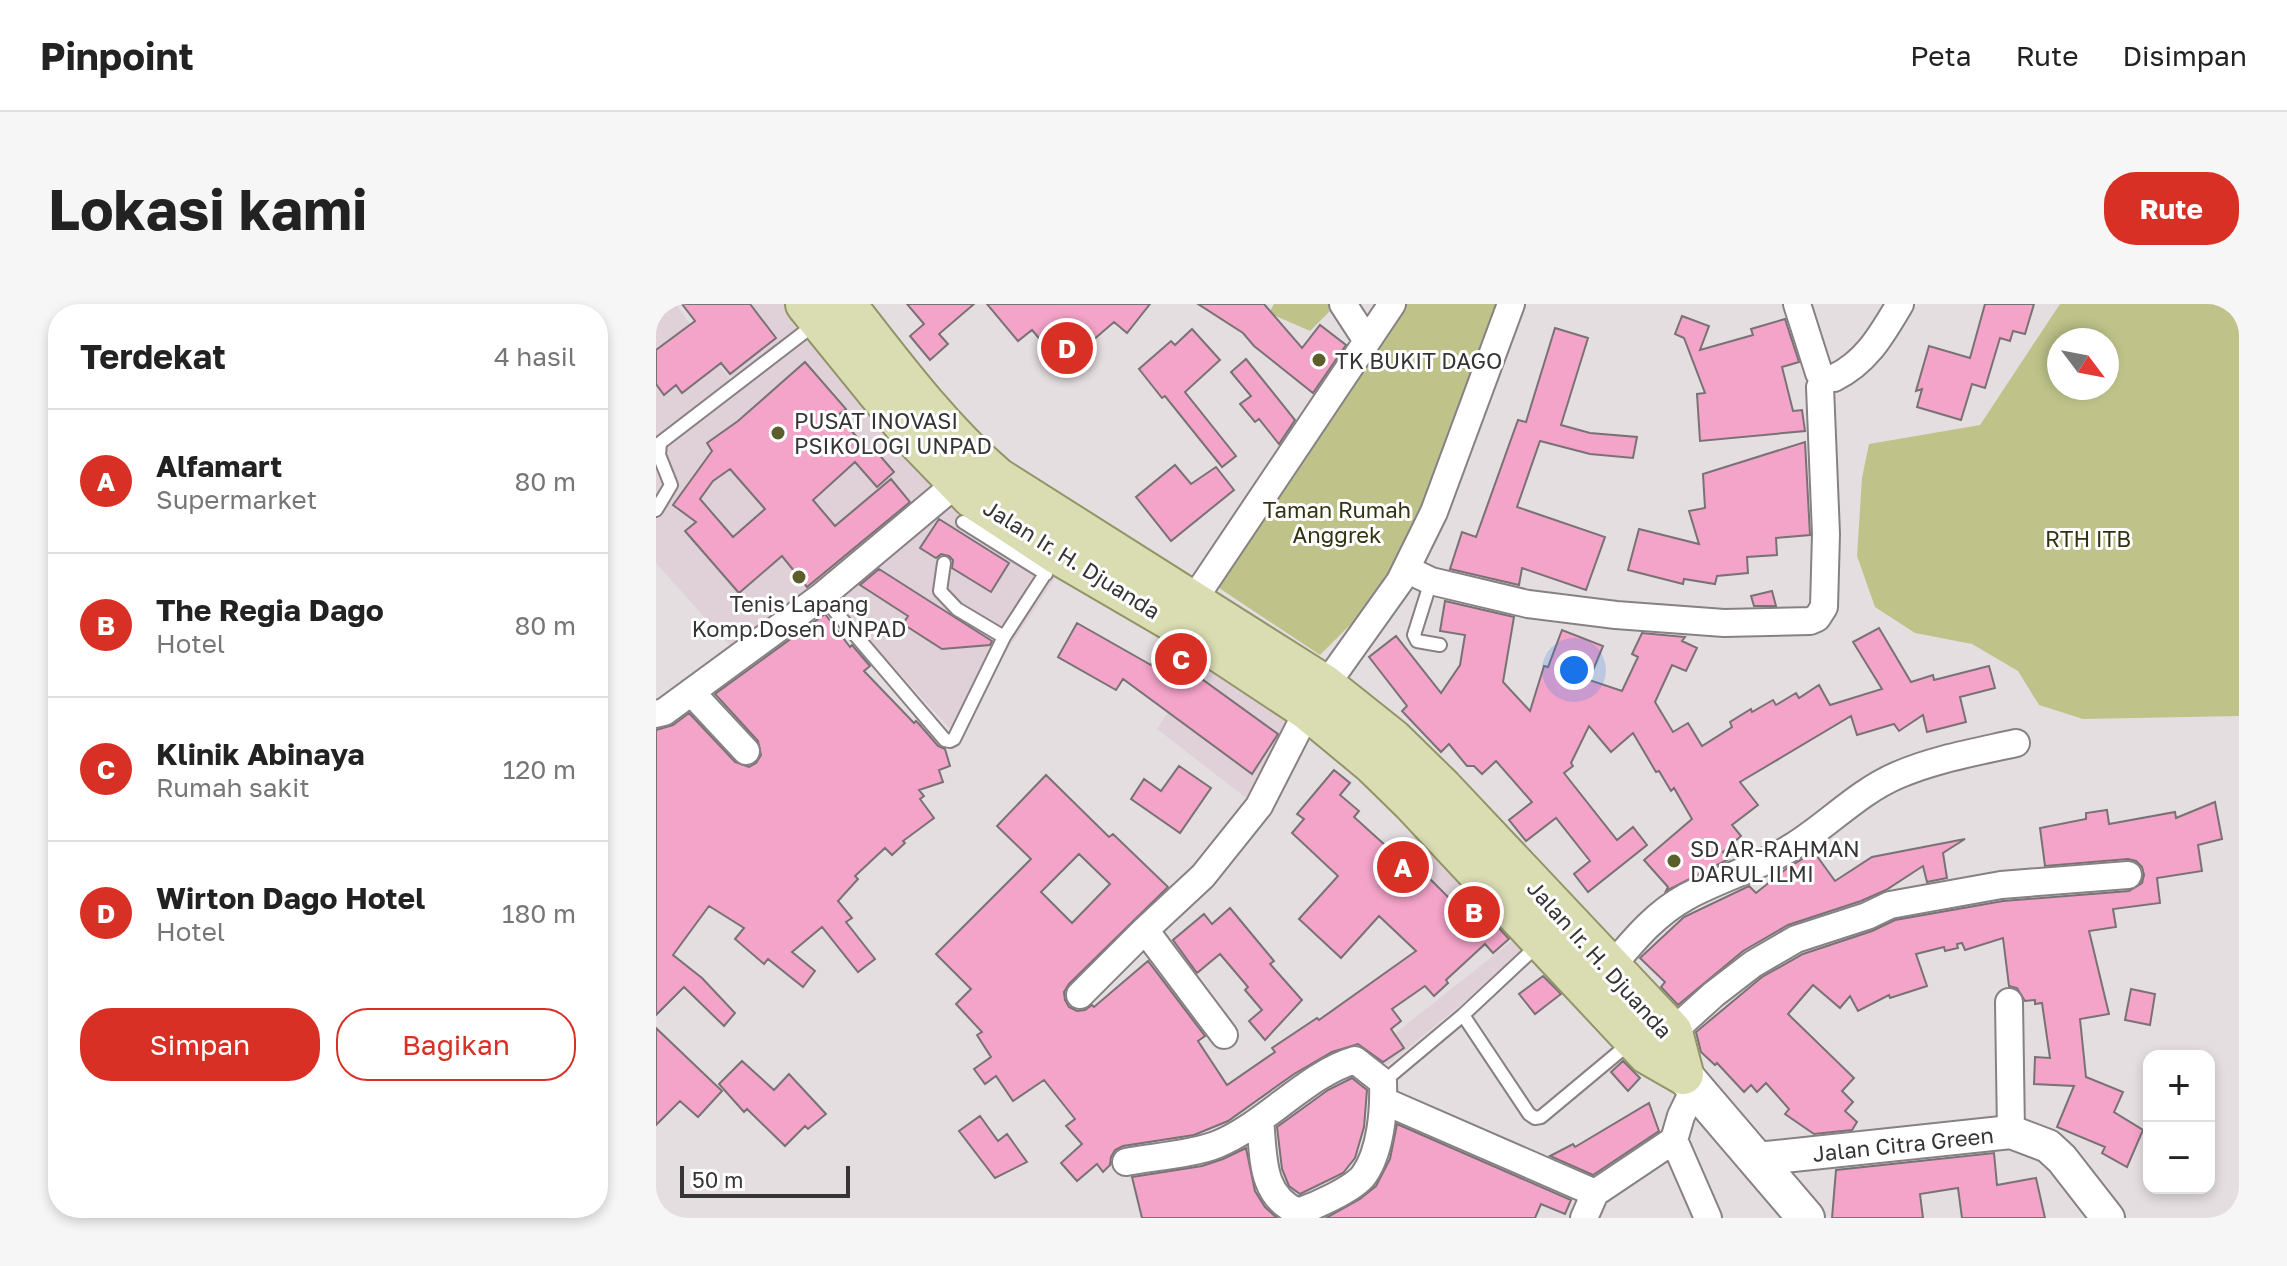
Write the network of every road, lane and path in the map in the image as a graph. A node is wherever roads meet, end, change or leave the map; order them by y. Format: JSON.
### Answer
{"nodes":[{"id":1,"x":1343,"y":304,"type":"edge"},
{"id":2,"x":1392,"y":304,"type":"edge"},
{"id":3,"x":1511,"y":304,"type":"edge"},
{"id":4,"x":1797,"y":304,"type":"edge"},
{"id":5,"x":1900,"y":304,"type":"edge"},
{"id":6,"x":823,"y":309,"type":"edge"},
{"id":7,"x":1367,"y":341,"type":"junction"},
{"id":8,"x":1824,"y":379,"type":"junction"},
{"id":9,"x":963,"y":509,"type":"junction"},
{"id":10,"x":656,"y":510,"type":"edge"},
{"id":11,"x":944,"y":563,"type":"dead end"},
{"id":12,"x":1052,"y":564,"type":"junction"},
{"id":13,"x":1406,"y":569,"type":"junction"},
{"id":14,"x":1431,"y":581,"type":"junction"},
{"id":15,"x":822,"y":596,"type":"junction"},
{"id":16,"x":1185,"y":613,"type":"junction"},
{"id":17,"x":1004,"y":637,"type":"junction"},
{"id":18,"x":1440,"y":645,"type":"dead end"},
{"id":19,"x":691,"y":692,"type":"junction"},
{"id":20,"x":1316,"y":698,"type":"junction"},
{"id":21,"x":656,"y":714,"type":"edge"},
{"id":22,"x":2016,"y":743,"type":"dead end"},
{"id":23,"x":746,"y":751,"type":"dead end"},
{"id":24,"x":2128,"y":875,"type":"dead end"},
{"id":25,"x":1145,"y":930,"type":"junction"},
{"id":26,"x":1542,"y":941,"type":"junction"},
{"id":27,"x":1611,"y":967,"type":"junction"},
{"id":28,"x":1080,"y":995,"type":"dead end"},
{"id":29,"x":2009,"y":1002,"type":"dead end"},
{"id":30,"x":1463,"y":1015,"type":"junction"},
{"id":31,"x":1224,"y":1035,"type":"dead end"},
{"id":32,"x":1654,"y":1036,"type":"junction"},
{"id":33,"x":1689,"y":1081,"type":"junction"},
{"id":34,"x":1383,"y":1092,"type":"junction"},
{"id":35,"x":1260,"y":1120,"type":"junction"},
{"id":36,"x":2011,"y":1132,"type":"junction"},
{"id":37,"x":1674,"y":1140,"type":"junction"},
{"id":38,"x":1757,"y":1159,"type":"junction"},
{"id":39,"x":1126,"y":1162,"type":"dead end"},
{"id":40,"x":1595,"y":1193,"type":"junction"},
{"id":41,"x":1310,"y":1213,"type":"edge"},
{"id":42,"x":1584,"y":1218,"type":"edge"},
{"id":43,"x":1708,"y":1218,"type":"edge"},
{"id":44,"x":1806,"y":1218,"type":"edge"},
{"id":45,"x":2108,"y":1218,"type":"edge"}],
"edges":[{"from":1,"to":7,"type":"street"},
{"from":2,"to":7,"type":"street"},
{"from":3,"to":13,"type":"street"},
{"from":4,"to":8,"type":"street"},
{"from":5,"to":8,"type":"street"},
{"from":6,"to":9,"type":"main road","name":"Jalan Ir. H. Djuanda"},
{"from":6,"to":10,"type":"lane"},
{"from":6,"to":16,"type":"main road","name":"Jalan Ir. H. Djuanda"},
{"from":7,"to":16,"type":"street"},
{"from":8,"to":14,"type":"street"},
{"from":9,"to":12,"type":"main road","name":"Jalan Ir. H. Djuanda"},
{"from":9,"to":15,"type":"street"},
{"from":11,"to":17,"type":"lane"},
{"from":12,"to":16,"type":"main road","name":"Jalan Ir. H. Djuanda"},
{"from":12,"to":17,"type":"lane"},
{"from":13,"to":14,"type":"street"},
{"from":13,"to":20,"type":"street"},
{"from":14,"to":18,"type":"lane"},
{"from":15,"to":17,"type":"lane"},
{"from":15,"to":19,"type":"street"},
{"from":16,"to":20,"type":"main road","name":"Jalan Ir. H. Djuanda"},
{"from":19,"to":21,"type":"street"},
{"from":19,"to":23,"type":"street"},
{"from":20,"to":25,"type":"street"},
{"from":20,"to":26,"type":"main road","name":"Jalan Ir. H. Djuanda"},
{"from":20,"to":27,"type":"main road","name":"Jalan Ir. H. Djuanda"},
{"from":22,"to":27,"type":"street"},
{"from":24,"to":32,"type":"street"},
{"from":25,"to":28,"type":"street"},
{"from":25,"to":31,"type":"street"},
{"from":26,"to":30,"type":"lane"},
{"from":26,"to":32,"type":"main road","name":"Jalan Ir. H. Djuanda"},
{"from":27,"to":32,"type":"main road","name":"Jalan Ir. H. Djuanda"},
{"from":29,"to":36,"type":"street"},
{"from":30,"to":32,"type":"lane"},
{"from":30,"to":34,"type":"lane"},
{"from":32,"to":33,"type":"main road","name":"Jalan Ir. H. Djuanda"},
{"from":33,"to":37,"type":"street"},
{"from":33,"to":38,"type":"main road","name":"Jalan Ir. H. Djuanda"},
{"from":34,"to":35,"type":"street"},
{"from":34,"to":40,"type":"street"},
{"from":34,"to":41,"type":"street"},
{"from":35,"to":39,"type":"street"},
{"from":35,"to":41,"type":"street"},
{"from":36,"to":38,"type":"street","name":"Jalan Citra Green"},
{"from":36,"to":45,"type":"street","name":"Jalan Citra Green"},
{"from":37,"to":40,"type":"street"},
{"from":37,"to":43,"type":"street"},
{"from":38,"to":44,"type":"main road","name":"Jalan Ir. H. Djuanda"},
{"from":40,"to":42,"type":"street"}]}
